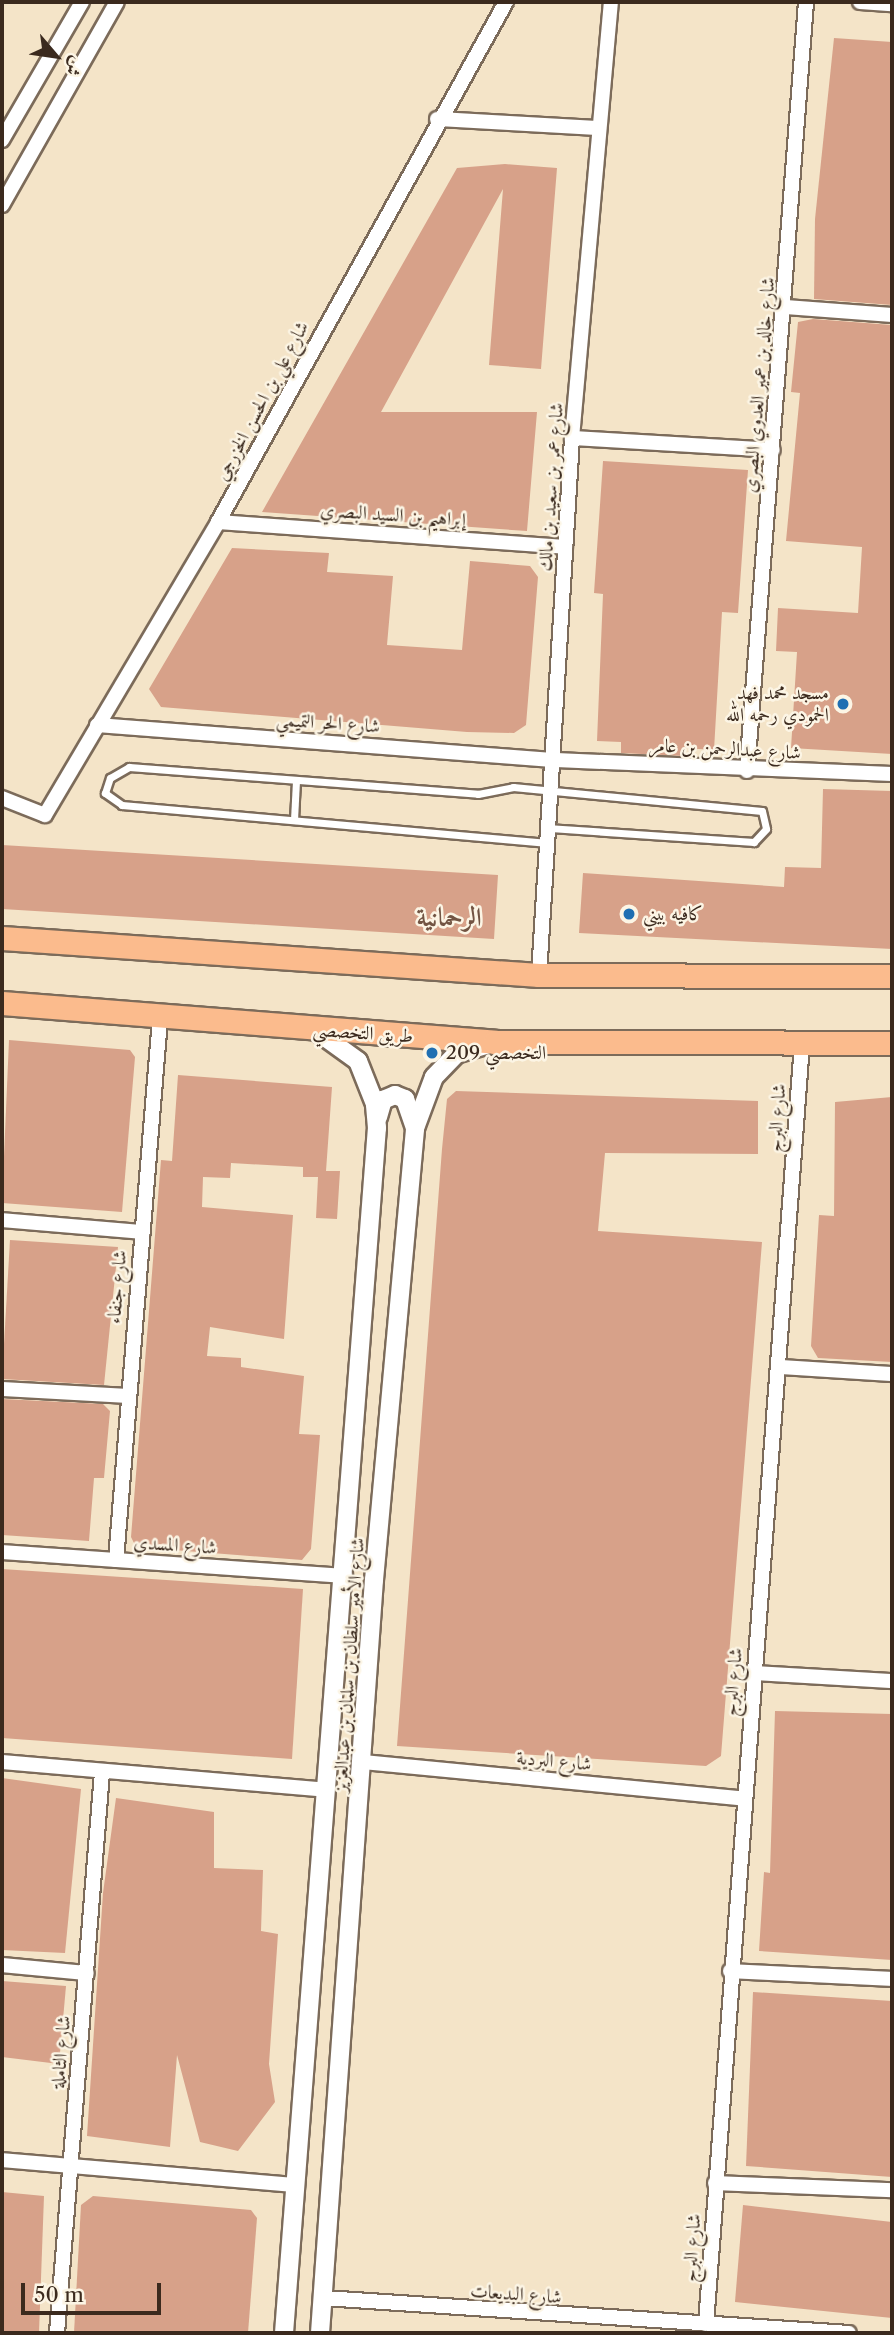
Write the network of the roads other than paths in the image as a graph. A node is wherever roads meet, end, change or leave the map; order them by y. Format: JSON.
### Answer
{"nodes":[{"id":1,"x":82,"y":2,"type":"edge"},
{"id":2,"x":117,"y":2,"type":"edge"},
{"id":3,"x":506,"y":2,"type":"edge"},
{"id":4,"x":611,"y":2,"type":"edge"},
{"id":5,"x":806,"y":2,"type":"edge"},
{"id":6,"x":860,"y":2,"type":"edge"},
{"id":7,"x":892,"y":4,"type":"edge"},
{"id":8,"x":437,"y":119,"type":"junction"},
{"id":9,"x":599,"y":128,"type":"junction"},
{"id":10,"x":2,"y":140,"type":"edge"},
{"id":11,"x":2,"y":205,"type":"edge"},
{"id":12,"x":786,"y":307,"type":"junction"},
{"id":13,"x":892,"y":314,"type":"edge"},
{"id":14,"x":572,"y":438,"type":"junction"},
{"id":15,"x":773,"y":450,"type":"junction"},
{"id":16,"x":218,"y":522,"type":"junction"},
{"id":17,"x":565,"y":547,"type":"junction"},
{"id":18,"x":97,"y":725,"type":"junction"},
{"id":19,"x":556,"y":760,"type":"junction"},
{"id":20,"x":747,"y":771,"type":"junction"},
{"id":21,"x":892,"y":774,"type":"edge"},
{"id":22,"x":296,"y":780,"type":"junction"},
{"id":23,"x":552,"y":789,"type":"junction"},
{"id":24,"x":2,"y":798,"type":"edge"},
{"id":25,"x":294,"y":820,"type":"junction"},
{"id":26,"x":550,"y":828,"type":"junction"},
{"id":27,"x":548,"y":844,"type":"junction"},
{"id":28,"x":2,"y":938,"type":"edge"},
{"id":29,"x":539,"y":975,"type":"junction"},
{"id":30,"x":892,"y":976,"type":"edge"},
{"id":31,"x":2,"y":1003,"type":"edge"},
{"id":32,"x":160,"y":1018,"type":"junction"},
{"id":33,"x":315,"y":1030,"type":"junction"},
{"id":34,"x":495,"y":1042,"type":"junction"},
{"id":35,"x":892,"y":1043,"type":"edge"},
{"id":36,"x":802,"y":1044,"type":"junction"},
{"id":37,"x":377,"y":1128,"type":"junction"},
{"id":38,"x":415,"y":1128,"type":"junction"},
{"id":39,"x":2,"y":1220,"type":"edge"},
{"id":40,"x":142,"y":1232,"type":"junction"},
{"id":41,"x":780,"y":1367,"type":"junction"},
{"id":42,"x":892,"y":1374,"type":"edge"},
{"id":43,"x":2,"y":1389,"type":"edge"},
{"id":44,"x":126,"y":1396,"type":"junction"},
{"id":45,"x":2,"y":1552,"type":"edge"},
{"id":46,"x":116,"y":1560,"type":"junction"},
{"id":47,"x":345,"y":1576,"type":"junction"},
{"id":48,"x":753,"y":1673,"type":"junction"},
{"id":49,"x":892,"y":1681,"type":"edge"},
{"id":50,"x":2,"y":1762,"type":"edge"},
{"id":51,"x":363,"y":1762,"type":"junction"},
{"id":52,"x":102,"y":1773,"type":"junction"},
{"id":53,"x":326,"y":1790,"type":"junction"},
{"id":54,"x":740,"y":1798,"type":"junction"},
{"id":55,"x":2,"y":1965,"type":"edge"},
{"id":56,"x":730,"y":1971,"type":"junction"},
{"id":57,"x":87,"y":1973,"type":"junction"},
{"id":58,"x":892,"y":1979,"type":"edge"},
{"id":59,"x":2,"y":2160,"type":"edge"},
{"id":60,"x":71,"y":2165,"type":"junction"},
{"id":61,"x":715,"y":2183,"type":"junction"},
{"id":62,"x":296,"y":2185,"type":"junction"},
{"id":63,"x":892,"y":2190,"type":"edge"},
{"id":64,"x":324,"y":2298,"type":"junction"},
{"id":65,"x":706,"y":2324,"type":"junction"},
{"id":66,"x":57,"y":2333,"type":"edge"},
{"id":67,"x":284,"y":2333,"type":"edge"},
{"id":68,"x":320,"y":2333,"type":"edge"},
{"id":69,"x":849,"y":2333,"type":"edge"}],
"edges":[{"from":1,"to":10,"type":"street"},
{"from":2,"to":11,"type":"street"},
{"from":3,"to":8,"type":"street","name":"شارع علي بن الحسن الخزرجي"},
{"from":4,"to":9,"type":"street","name":"شارع عمر بن سعيد بن مالك"},
{"from":5,"to":12,"type":"street","name":"شارع خالد بن عمير العدوي البصري"},
{"from":6,"to":7,"type":"street"},
{"from":8,"to":9,"type":"street"},
{"from":8,"to":16,"type":"street","name":"شارع علي بن الحسن الخزرجي"},
{"from":9,"to":14,"type":"street","name":"شارع عمر بن سعيد بن مالك"},
{"from":12,"to":13,"type":"street"},
{"from":12,"to":15,"type":"street","name":"شارع خالد بن عمير العدوي البصري"},
{"from":14,"to":15,"type":"street"},
{"from":14,"to":17,"type":"street","name":"شارع عمر بن سعيد بن مالك"},
{"from":15,"to":20,"type":"street","name":"شارع خالد بن عمير العدوي البصري"},
{"from":16,"to":17,"type":"street","name":"إبراهيم بن السيد البصري"},
{"from":16,"to":18,"type":"street","name":"شارع علي بن الحسن الخزرجي"},
{"from":17,"to":19,"type":"street","name":"شارع عمر بن سعيد بن مالك"},
{"from":18,"to":19,"type":"street","name":"شارع الحر التميمي"},
{"from":18,"to":24,"type":"street","name":"شارع علي بن الحسن الخزرجي"},
{"from":19,"to":20,"type":"street","name":"شارع عبدالرحمن بن عامر"},
{"from":19,"to":23,"type":"street","name":"شارع عمر بن سعيد بن مالك"},
{"from":20,"to":21,"type":"street","name":"شارع عبدالرحمن بن عامر"},
{"from":22,"to":23,"type":"lane"},
{"from":22,"to":25,"type":"lane"},
{"from":22,"to":25,"type":"lane"},
{"from":23,"to":26,"type":"street","name":"شارع عمر بن سعيد بن مالك"},
{"from":23,"to":26,"type":"lane"},
{"from":25,"to":27,"type":"lane"},
{"from":26,"to":27,"type":"street","name":"شارع عمر بن سعيد بن مالك"},
{"from":27,"to":29,"type":"street","name":"شارع عمر بن سعيد بن مالك"},
{"from":28,"to":29,"type":"main road"},
{"from":29,"to":30,"type":"main road"},
{"from":31,"to":32,"type":"main road","name":"طريق التخصصي"},
{"from":32,"to":33,"type":"main road","name":"طريق التخصصي"},
{"from":32,"to":40,"type":"street","name":"شارع جنفاء"},
{"from":33,"to":34,"type":"main road","name":"طريق التخصصي"},
{"from":33,"to":37,"type":"street","name":"شارع الأمير سلطان بن سلمان بن عبدالعزيز"},
{"from":34,"to":36,"type":"main road","name":"طريق التخصصي"},
{"from":34,"to":38,"type":"street","name":"شارع الأمير سلطان بن سلمان بن عبدالعزيز"},
{"from":35,"to":36,"type":"main road","name":"طريق التخصصي"},
{"from":36,"to":41,"type":"street","name":"شارع البرج"},
{"from":37,"to":38,"type":"street"},
{"from":37,"to":47,"type":"street","name":"شارع الأمير سلطان بن سلمان بن عبدالعزيز"},
{"from":38,"to":51,"type":"street","name":"شارع الأمير سلطان بن سلمان بن عبدالعزيز"},
{"from":39,"to":40,"type":"street"},
{"from":40,"to":44,"type":"street","name":"شارع جنفاء"},
{"from":41,"to":42,"type":"street"},
{"from":41,"to":48,"type":"street","name":"شارع البرج"},
{"from":43,"to":44,"type":"street"},
{"from":44,"to":46,"type":"street","name":"شارع جنفاء"},
{"from":45,"to":46,"type":"street","name":"شارع المسدي"},
{"from":46,"to":47,"type":"street","name":"شارع المسدي"},
{"from":47,"to":53,"type":"street","name":"شارع الأمير سلطان بن سلمان بن عبدالعزيز"},
{"from":48,"to":49,"type":"street"},
{"from":48,"to":54,"type":"street","name":"شارع البرج"},
{"from":50,"to":52,"type":"street"},
{"from":51,"to":54,"type":"street","name":"شارع البردية"},
{"from":51,"to":64,"type":"street","name":"شارع الأمير سلطان بن سلمان بن عبدالعزيز"},
{"from":52,"to":53,"type":"street"},
{"from":52,"to":57,"type":"street","name":"شارع الثاملة"},
{"from":53,"to":62,"type":"street","name":"شارع الأمير سلطان بن سلمان بن عبدالعزيز"},
{"from":54,"to":56,"type":"street","name":"شارع البرج"},
{"from":55,"to":57,"type":"street"},
{"from":56,"to":58,"type":"street"},
{"from":56,"to":61,"type":"street","name":"شارع البرج"},
{"from":57,"to":60,"type":"street","name":"شارع الثاملة"},
{"from":59,"to":60,"type":"street"},
{"from":60,"to":62,"type":"street"},
{"from":60,"to":66,"type":"street","name":"شارع الثاملة"},
{"from":61,"to":63,"type":"street"},
{"from":61,"to":65,"type":"street","name":"شارع البرج"},
{"from":62,"to":67,"type":"street","name":"شارع الأمير سلطان بن سلمان بن عبدالعزيز"},
{"from":64,"to":65,"type":"street","name":"شارع البديعات"},
{"from":64,"to":68,"type":"street","name":"شارع الأمير سلطان بن سلمان بن عبدالعزيز"},
{"from":65,"to":69,"type":"street","name":"شارع البديعات"}]}
